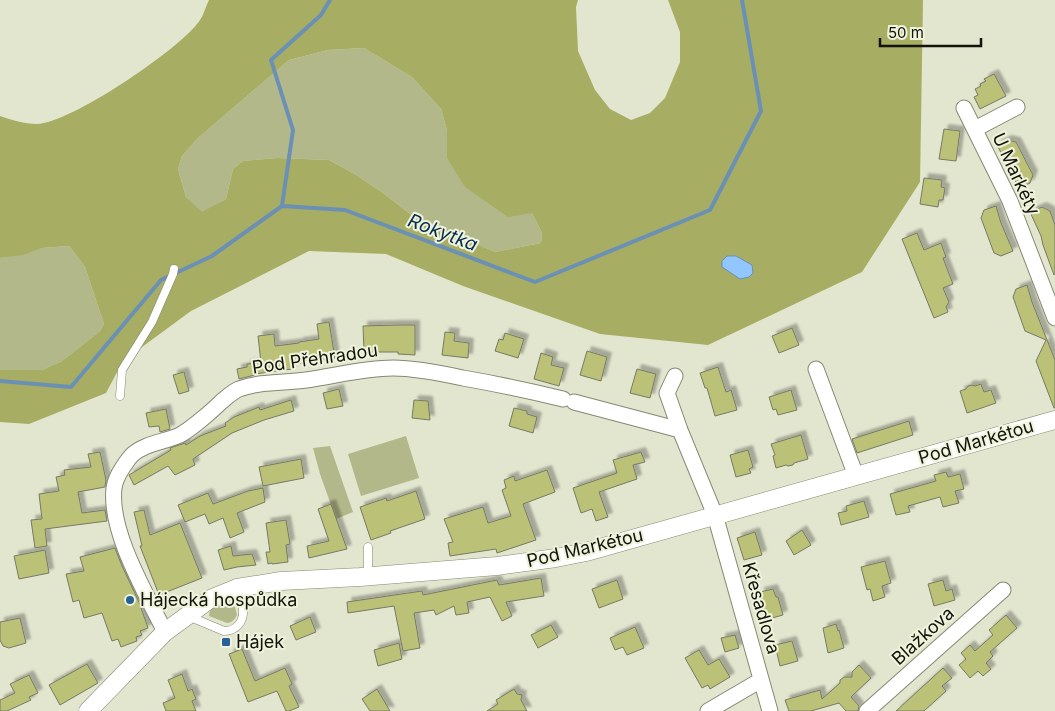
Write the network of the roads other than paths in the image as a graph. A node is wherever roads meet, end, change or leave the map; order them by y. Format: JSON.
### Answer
{"nodes":[{"id":1,"x":1017,"y":107,"type":"dead end"},
{"id":2,"x":964,"y":108,"type":"dead end"},
{"id":3,"x":974,"y":129,"type":"junction"},
{"id":4,"x":174,"y":268,"type":"dead end"},
{"id":5,"x":1055,"y":318,"type":"edge"},
{"id":6,"x":816,"y":369,"type":"dead end"},
{"id":7,"x":675,"y":376,"type":"dead end"},
{"id":8,"x":120,"y":396,"type":"dead end"},
{"id":9,"x":1055,"y":420,"type":"edge"},
{"id":10,"x":680,"y":430,"type":"junction"},
{"id":11,"x":856,"y":476,"type":"junction"},
{"id":12,"x":715,"y":516,"type":"junction"},
{"id":13,"x":368,"y":547,"type":"dead end"},
{"id":14,"x":368,"y":576,"type":"junction"},
{"id":15,"x":237,"y":588,"type":"junction"},
{"id":16,"x":1003,"y":590,"type":"dead end"},
{"id":17,"x":188,"y":616,"type":"junction"},
{"id":18,"x":166,"y":632,"type":"junction"},
{"id":19,"x":762,"y":680,"type":"junction"},
{"id":20,"x":88,"y":711,"type":"edge"},
{"id":21,"x":708,"y":711,"type":"edge"},
{"id":22,"x":770,"y":711,"type":"edge"},
{"id":23,"x":868,"y":711,"type":"edge"}],
"edges":[{"from":1,"to":3,"type":"street","name":"U Markéty"},
{"from":2,"to":3,"type":"street","name":"U Markéty"},
{"from":3,"to":5,"type":"street","name":"U Markéty"},
{"from":4,"to":8,"type":"lane"},
{"from":6,"to":11,"type":"street"},
{"from":7,"to":10,"type":"street","name":"Křesadlova"},
{"from":9,"to":11,"type":"street","name":"Pod Markétou"},
{"from":10,"to":12,"type":"street","name":"Křesadlova"},
{"from":10,"to":18,"type":"street","name":"Pod Přehradou"},
{"from":11,"to":12,"type":"street","name":"Pod Markétou"},
{"from":12,"to":14,"type":"street","name":"Pod Markétou"},
{"from":12,"to":19,"type":"street","name":"Křesadlova"},
{"from":13,"to":14,"type":"lane"},
{"from":14,"to":15,"type":"street","name":"Pod Markétou"},
{"from":15,"to":17,"type":"street","name":"Pod Markétou"},
{"from":15,"to":17,"type":"lane"},
{"from":16,"to":23,"type":"street","name":"Blažkova"},
{"from":17,"to":18,"type":"street","name":"Pod Markétou"},
{"from":18,"to":20,"type":"street","name":"Pod Markétou"},
{"from":19,"to":21,"type":"street"},
{"from":19,"to":22,"type":"street","name":"Křesadlova"}]}
